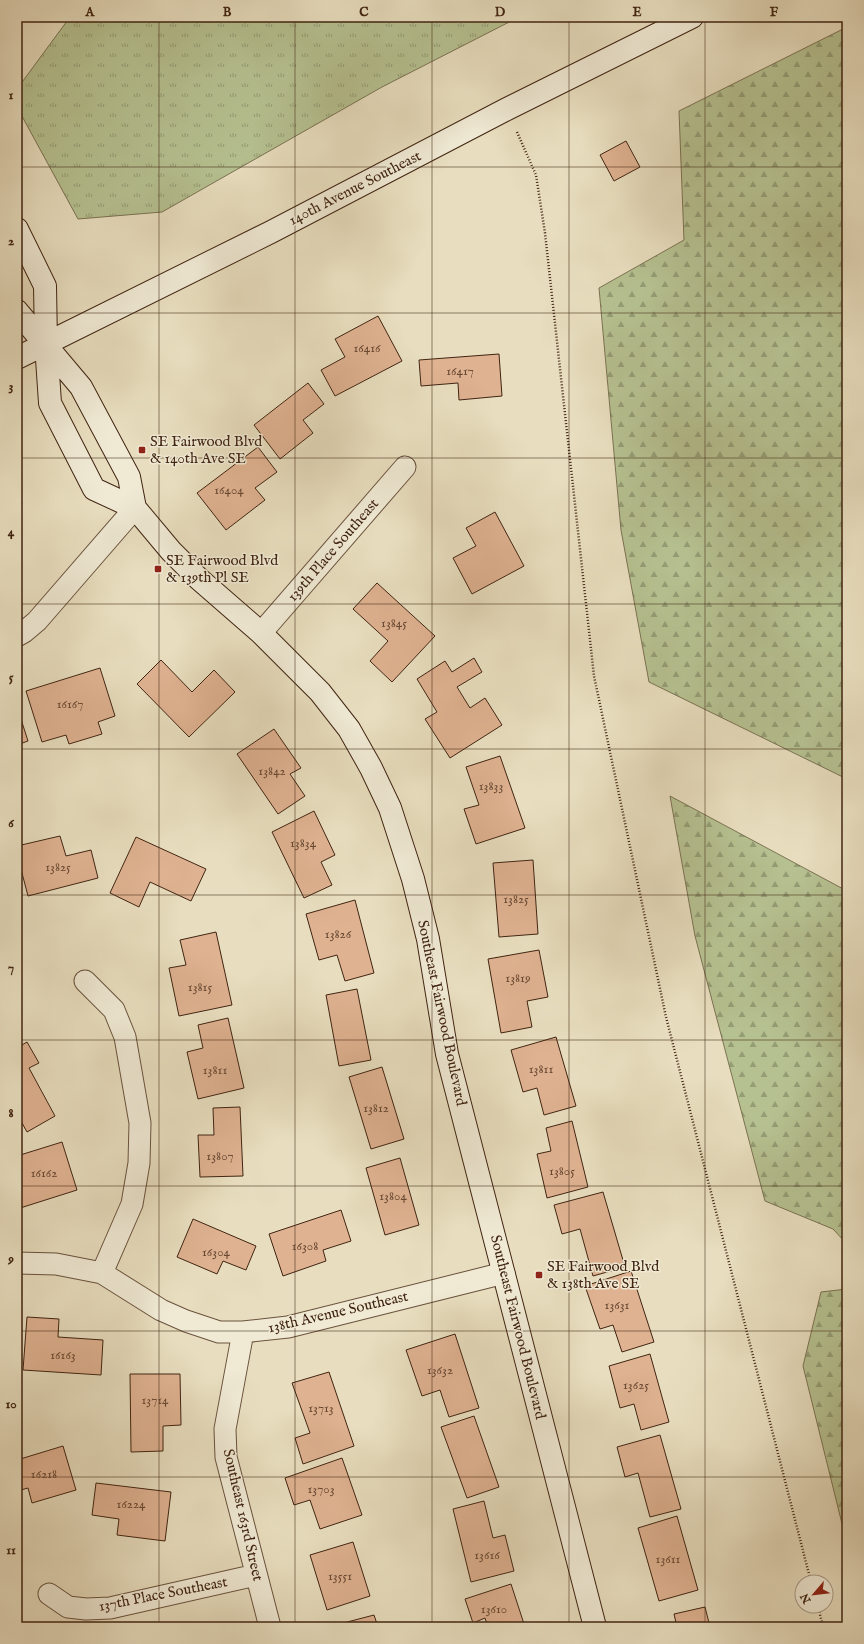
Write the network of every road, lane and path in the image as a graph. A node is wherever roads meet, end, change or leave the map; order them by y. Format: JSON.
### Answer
{"nodes":[{"id":1,"x":692,"y":17,"type":"edge"},
{"id":2,"x":507,"y":109,"type":"junction"},
{"id":3,"x":17,"y":229,"type":"edge"},
{"id":4,"x":17,"y":311,"type":"edge"},
{"id":5,"x":46,"y":344,"type":"junction"},
{"id":6,"x":17,"y":358,"type":"edge"},
{"id":7,"x":405,"y":467,"type":"dead end"},
{"id":8,"x":135,"y":508,"type":"junction"},
{"id":9,"x":261,"y":633,"type":"junction"},
{"id":10,"x":17,"y":636,"type":"edge"},
{"id":11,"x":85,"y":981,"type":"dead end"},
{"id":12,"x":17,"y":1262,"type":"edge"},
{"id":13,"x":102,"y":1273,"type":"junction"},
{"id":14,"x":504,"y":1273,"type":"junction"},
{"id":15,"x":243,"y":1332,"type":"junction"},
{"id":16,"x":809,"y":1574,"type":"edge"},
{"id":17,"x":256,"y":1575,"type":"junction"},
{"id":18,"x":49,"y":1594,"type":"dead end"},
{"id":19,"x":820,"y":1614,"type":"edge"},
{"id":20,"x":270,"y":1627,"type":"edge"},
{"id":21,"x":595,"y":1627,"type":"edge"},
{"id":22,"x":823,"y":1627,"type":"edge"}],
"edges":[{"from":1,"to":2,"type":"street","name":"140th Avenue Southeast"},
{"from":2,"to":5,"type":"street","name":"140th Avenue Southeast"},
{"from":2,"to":16,"type":"path"},
{"from":3,"to":5,"type":"street","name":"Southeast Fairwood Boulevard"},
{"from":4,"to":5,"type":"street","name":"Southeast Fairwood Boulevard"},
{"from":5,"to":6,"type":"street","name":"140th Avenue Southeast"},
{"from":5,"to":8,"type":"street","name":"Southeast Fairwood Boulevard"},
{"from":5,"to":8,"type":"street","name":"Southeast Fairwood Boulevard"},
{"from":7,"to":9,"type":"street","name":"139th Place Southeast"},
{"from":8,"to":9,"type":"street","name":"Southeast Fairwood Boulevard"},
{"from":8,"to":10,"type":"street"},
{"from":9,"to":14,"type":"street","name":"Southeast Fairwood Boulevard"},
{"from":11,"to":13,"type":"street"},
{"from":12,"to":13,"type":"street","name":"138th Avenue Southeast"},
{"from":13,"to":15,"type":"street","name":"138th Avenue Southeast"},
{"from":14,"to":15,"type":"street","name":"138th Avenue Southeast"},
{"from":14,"to":21,"type":"street","name":"Southeast Fairwood Boulevard"},
{"from":15,"to":17,"type":"street","name":"Southeast 163rd Street"},
{"from":17,"to":18,"type":"street","name":"137th Place Southeast"},
{"from":17,"to":20,"type":"street","name":"Southeast 163rd Street"},
{"from":19,"to":22,"type":"path"}]}
